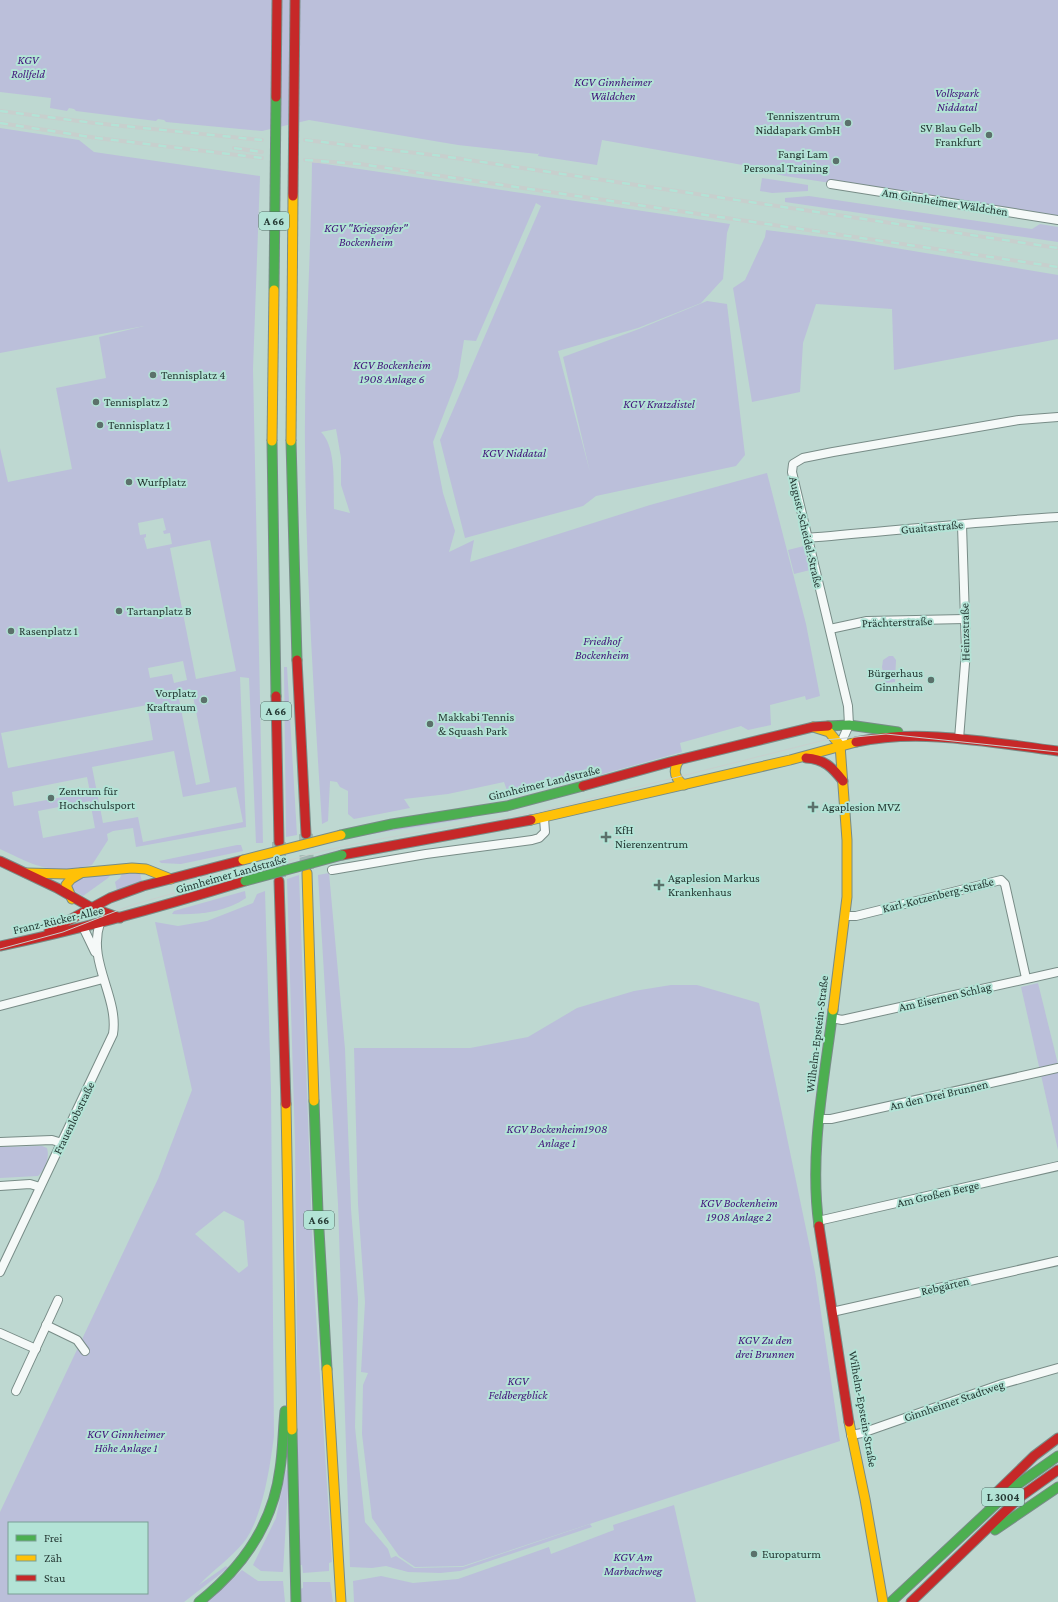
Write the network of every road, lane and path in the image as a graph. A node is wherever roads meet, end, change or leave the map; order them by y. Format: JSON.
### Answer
{"nodes":[{"id":1,"x":277,"y":0,"type":"edge"},
{"id":2,"x":295,"y":0,"type":"edge"},
{"id":3,"x":831,"y":184,"type":"dead end"},
{"id":4,"x":1058,"y":220,"type":"edge"},
{"id":5,"x":1058,"y":417,"type":"edge"},
{"id":6,"x":1058,"y":517,"type":"edge"},
{"id":7,"x":962,"y":525,"type":"junction"},
{"id":8,"x":807,"y":538,"type":"junction"},
{"id":9,"x":965,"y":620,"type":"junction"},
{"id":10,"x":830,"y":629,"type":"junction"},
{"id":11,"x":849,"y":725,"type":"junction"},
{"id":12,"x":813,"y":727,"type":"junction"},
{"id":13,"x":922,"y":736,"type":"junction"},
{"id":14,"x":959,"y":739,"type":"junction"},
{"id":15,"x":840,"y":745,"type":"junction"},
{"id":16,"x":1058,"y":751,"type":"edge"},
{"id":17,"x":801,"y":758,"type":"junction"},
{"id":18,"x":679,"y":760,"type":"junction"},
{"id":19,"x":843,"y":781,"type":"junction"},
{"id":20,"x":684,"y":785,"type":"junction"},
{"id":21,"x":544,"y":818,"type":"junction"},
{"id":22,"x":306,"y":834,"type":"tunnel mouth"},
{"id":23,"x":279,"y":842,"type":"tunnel mouth"},
{"id":24,"x":0,"y":861,"type":"edge"},
{"id":25,"x":332,"y":870,"type":"dead end"},
{"id":26,"x":83,"y":872,"type":"junction"},
{"id":27,"x":26,"y":873,"type":"junction"},
{"id":28,"x":308,"y":873,"type":"tunnel mouth"},
{"id":29,"x":171,"y":879,"type":"junction"},
{"id":30,"x":279,"y":881,"type":"tunnel mouth"},
{"id":31,"x":70,"y":896,"type":"junction"},
{"id":32,"x":92,"y":908,"type":"junction"},
{"id":33,"x":79,"y":915,"type":"junction"},
{"id":34,"x":845,"y":916,"type":"junction"},
{"id":35,"x":121,"y":918,"type":"junction"},
{"id":36,"x":100,"y":923,"type":"junction"},
{"id":37,"x":83,"y":927,"type":"junction"},
{"id":38,"x":28,"y":939,"type":"junction"},
{"id":39,"x":0,"y":946,"type":"edge"},
{"id":40,"x":98,"y":958,"type":"junction"},
{"id":41,"x":1058,"y":972,"type":"edge"},
{"id":42,"x":1026,"y":978,"type":"junction"},
{"id":43,"x":103,"y":979,"type":"junction"},
{"id":44,"x":0,"y":1006,"type":"edge"},
{"id":45,"x":832,"y":1018,"type":"junction"},
{"id":46,"x":1058,"y":1068,"type":"edge"},
{"id":47,"x":819,"y":1119,"type":"junction"},
{"id":48,"x":0,"y":1142,"type":"edge"},
{"id":49,"x":62,"y":1142,"type":"junction"},
{"id":50,"x":1058,"y":1166,"type":"edge"},
{"id":51,"x":0,"y":1186,"type":"edge"},
{"id":52,"x":40,"y":1187,"type":"junction"},
{"id":53,"x":818,"y":1221,"type":"junction"},
{"id":54,"x":1058,"y":1261,"type":"edge"},
{"id":55,"x":0,"y":1272,"type":"edge"},
{"id":56,"x":58,"y":1300,"type":"dead end"},
{"id":57,"x":832,"y":1312,"type":"junction"},
{"id":58,"x":46,"y":1325,"type":"junction"},
{"id":59,"x":0,"y":1333,"type":"edge"},
{"id":60,"x":36,"y":1349,"type":"junction"},
{"id":61,"x":85,"y":1352,"type":"dead end"},
{"id":62,"x":1058,"y":1368,"type":"edge"},
{"id":63,"x":290,"y":1369,"type":"junction"},
{"id":64,"x":16,"y":1391,"type":"dead end"},
{"id":65,"x":854,"y":1435,"type":"junction"},
{"id":66,"x":1058,"y":1438,"type":"edge"},
{"id":67,"x":1058,"y":1456,"type":"edge"},
{"id":68,"x":1058,"y":1470,"type":"edge"},
{"id":69,"x":1058,"y":1488,"type":"edge"},
{"id":70,"x":952,"y":1544,"type":"junction"},
{"id":71,"x":971,"y":1545,"type":"junction"},
{"id":72,"x":199,"y":1602,"type":"edge"},
{"id":73,"x":296,"y":1602,"type":"edge"},
{"id":74,"x":341,"y":1602,"type":"edge"},
{"id":75,"x":883,"y":1602,"type":"edge"},
{"id":76,"x":891,"y":1602,"type":"edge"},
{"id":77,"x":911,"y":1602,"type":"edge"}],
"edges":[{"from":1,"to":23,"type":"main road","number":"A 66","bridge":true},
{"from":2,"to":22,"type":"main road","number":"A 66","bridge":true},
{"from":3,"to":4,"type":"street","name":"Am Ginnheimer Wäldchen"},
{"from":5,"to":8,"type":"street","name":"August-Scheidel-Straße"},
{"from":6,"to":7,"type":"street","name":"Guaitastraße"},
{"from":7,"to":8,"type":"street","name":"Guaitastraße"},
{"from":7,"to":9,"type":"street","name":"Heinzstraße"},
{"from":8,"to":10,"type":"street","name":"August-Scheidel-Straße"},
{"from":9,"to":10,"type":"street","name":"Prächterstraße"},
{"from":9,"to":14,"type":"street","name":"Heinzstraße"},
{"from":10,"to":11,"type":"street","name":"August-Scheidel-Straße"},
{"from":11,"to":12,"type":"main road","name":"Ginnheimer Landstraße"},
{"from":11,"to":13,"type":"main road","name":"Ginnheimer Landstraße"},
{"from":11,"to":15,"type":"street"},
{"from":12,"to":15,"type":"main road"},
{"from":12,"to":18,"type":"main road","name":"Ginnheimer Landstraße"},
{"from":13,"to":14,"type":"main road","name":"Ginnheimer Landstraße"},
{"from":13,"to":15,"type":"main road","name":"Ginnheimer Landstraße"},
{"from":14,"to":16,"type":"main road","name":"Ginnheimer Landstraße"},
{"from":15,"to":17,"type":"main road","name":"Ginnheimer Landstraße"},
{"from":15,"to":19,"type":"main road","name":"Wilhelm-Epstein-Straße"},
{"from":17,"to":19,"type":"main road"},
{"from":17,"to":20,"type":"main road","name":"Ginnheimer Landstraße"},
{"from":18,"to":20,"type":"main road"},
{"from":18,"to":29,"type":"main road","name":"Ginnheimer Landstraße","bridge":true},
{"from":19,"to":34,"type":"main road","name":"Wilhelm-Epstein-Straße"},
{"from":20,"to":21,"type":"main road","name":"Ginnheimer Landstraße"},
{"from":21,"to":25,"type":"street"},
{"from":21,"to":35,"type":"main road","name":"Ginnheimer Landstraße","bridge":true},
{"from":24,"to":27,"type":"main road","name":"Ginnheimer Landstraße"},
{"from":26,"to":27,"type":"main road","name":"Ginnheimer Landstraße"},
{"from":26,"to":29,"type":"main road","name":"Ginnheimer Landstraße"},
{"from":26,"to":31,"type":"main road"},
{"from":27,"to":31,"type":"main road","name":"Ginnheimer Landstraße"},
{"from":28,"to":74,"type":"main road","number":"A 66"},
{"from":29,"to":32,"type":"main road","name":"Ginnheimer Landstraße"},
{"from":30,"to":63,"type":"main road","number":"A 66"},
{"from":31,"to":32,"type":"main road","name":"Ginnheimer Landstraße"},
{"from":31,"to":33,"type":"main road"},
{"from":32,"to":33,"type":"main road","name":"Ginnheimer Landstraße"},
{"from":32,"to":35,"type":"main road","name":"Ginnheimer Landstraße"},
{"from":33,"to":37,"type":"main road"},
{"from":33,"to":38,"type":"main road","name":"Ginnheimer Landstraße"},
{"from":34,"to":42,"type":"street","name":"Karl-Kotzenberg-Straße"},
{"from":34,"to":45,"type":"main road","name":"Wilhelm-Epstein-Straße"},
{"from":35,"to":36,"type":"main road","name":"Franz-Rücker-Allee"},
{"from":36,"to":37,"type":"main road","name":"Franz-Rücker-Allee"},
{"from":36,"to":40,"type":"street","name":"Frauenlobstraße"},
{"from":37,"to":38,"type":"main road","name":"Franz-Rücker-Allee"},
{"from":37,"to":40,"type":"street","name":"Frauenlobstraße"},
{"from":38,"to":39,"type":"main road","name":"Franz-Rücker-Allee"},
{"from":40,"to":43,"type":"street","name":"Frauenlobstraße"},
{"from":41,"to":42,"type":"street","name":"Am Eisernen Schlag"},
{"from":42,"to":45,"type":"street","name":"Am Eisernen Schlag"},
{"from":43,"to":44,"type":"street"},
{"from":43,"to":49,"type":"street","name":"Frauenlobstraße"},
{"from":45,"to":47,"type":"main road","name":"Wilhelm-Epstein-Straße"},
{"from":46,"to":47,"type":"street","name":"An den Drei Brunnen"},
{"from":47,"to":53,"type":"main road","name":"Wilhelm-Epstein-Straße"},
{"from":48,"to":49,"type":"street"},
{"from":49,"to":52,"type":"street","name":"Frauenlobstraße"},
{"from":50,"to":53,"type":"street","name":"Am Großen Berge"},
{"from":51,"to":52,"type":"street"},
{"from":52,"to":55,"type":"street","name":"Frauenlobstraße"},
{"from":53,"to":57,"type":"main road","name":"Wilhelm-Epstein-Straße"},
{"from":54,"to":57,"type":"street","name":"Rebgärten"},
{"from":56,"to":58,"type":"street"},
{"from":57,"to":65,"type":"main road","name":"Wilhelm-Epstein-Straße"},
{"from":58,"to":60,"type":"street"},
{"from":58,"to":61,"type":"street"},
{"from":59,"to":60,"type":"street"},
{"from":60,"to":64,"type":"street"},
{"from":62,"to":65,"type":"street","name":"Ginnheimer Stadtweg"},
{"from":63,"to":72,"type":"main road"},
{"from":63,"to":73,"type":"main road","number":"A 66"},
{"from":65,"to":75,"type":"main road","name":"Wilhelm-Epstein-Straße"},
{"from":66,"to":70,"type":"main road"},
{"from":67,"to":70,"type":"main road","number":"L 3004"},
{"from":68,"to":71,"type":"main road","number":"L 3004"},
{"from":69,"to":71,"type":"main road"},
{"from":70,"to":76,"type":"main road","number":"L 3004"},
{"from":71,"to":77,"type":"main road","number":"L 3004"}]}
